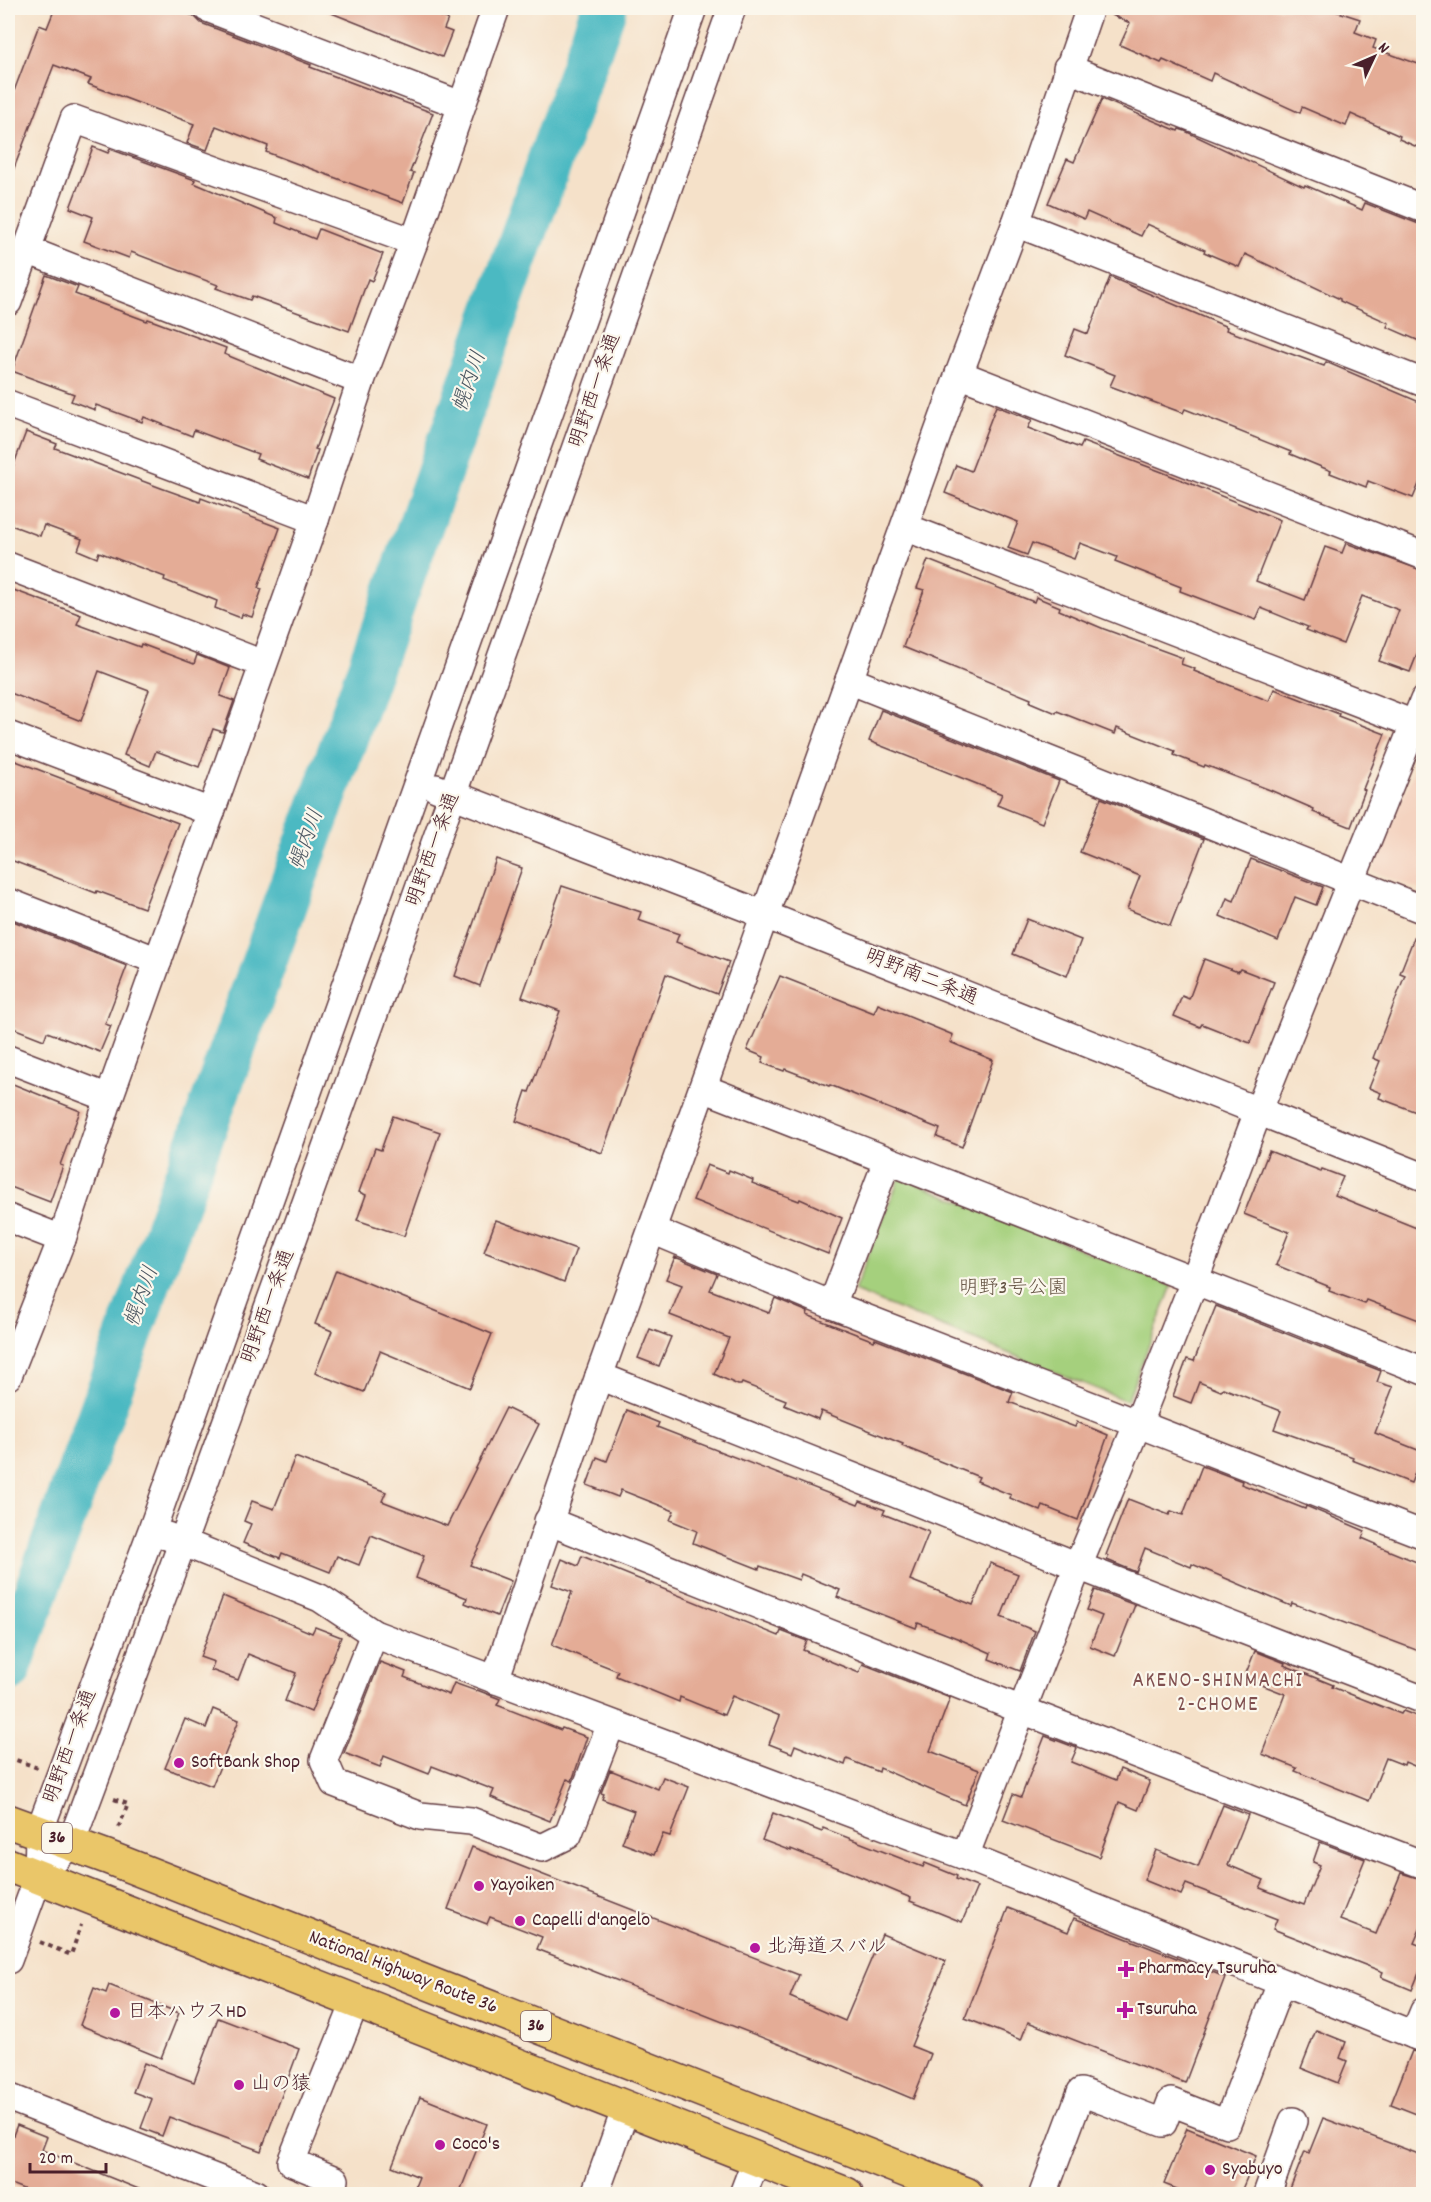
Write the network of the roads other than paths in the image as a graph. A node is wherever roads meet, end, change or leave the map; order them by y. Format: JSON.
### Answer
{"nodes":[{"id":1,"x":207,"y":8,"type":"edge"},
{"id":2,"x":496,"y":8,"type":"edge"},
{"id":3,"x":693,"y":8,"type":"edge"},
{"id":4,"x":732,"y":8,"type":"edge"},
{"id":5,"x":1090,"y":8,"type":"edge"},
{"id":6,"x":1067,"y":68,"type":"junction"},
{"id":7,"x":461,"y":105,"type":"junction"},
{"id":8,"x":1424,"y":209,"type":"edge"},
{"id":9,"x":1016,"y":223,"type":"junction"},
{"id":10,"x":414,"y":242,"type":"junction"},
{"id":11,"x":27,"y":250,"type":"junction"},
{"id":12,"x":8,"y":302,"type":"edge"},
{"id":13,"x":959,"y":374,"type":"junction"},
{"id":14,"x":361,"y":381,"type":"junction"},
{"id":15,"x":1424,"y":383,"type":"edge"},
{"id":16,"x":8,"y":404,"type":"edge"},
{"id":17,"x":315,"y":520,"type":"junction"},
{"id":18,"x":905,"y":527,"type":"junction"},
{"id":19,"x":1424,"y":556,"type":"edge"},
{"id":20,"x":8,"y":566,"type":"edge"},
{"id":21,"x":263,"y":664,"type":"junction"},
{"id":22,"x":849,"y":680,"type":"junction"},
{"id":23,"x":1419,"y":712,"type":"edge"},
{"id":24,"x":8,"y":735,"type":"edge"},
{"id":25,"x":418,"y":781,"type":"junction"},
{"id":26,"x":453,"y":795,"type":"junction"},
{"id":27,"x":212,"y":812,"type":"junction"},
{"id":28,"x":1351,"y":882,"type":"junction"},
{"id":29,"x":8,"y":902,"type":"edge"},
{"id":30,"x":1424,"y":910,"type":"edge"},
{"id":31,"x":765,"y":915,"type":"junction"},
{"id":32,"x":158,"y":961,"type":"junction"},
{"id":33,"x":8,"y":1059,"type":"edge"},
{"id":34,"x":703,"y":1088,"type":"junction"},
{"id":35,"x":109,"y":1098,"type":"junction"},
{"id":36,"x":1258,"y":1112,"type":"junction"},
{"id":37,"x":887,"y":1161,"type":"junction"},
{"id":38,"x":1424,"y":1177,"type":"edge"},
{"id":39,"x":8,"y":1218,"type":"edge"},
{"id":40,"x":652,"y":1230,"type":"junction"},
{"id":41,"x":62,"y":1239,"type":"junction"},
{"id":42,"x":1195,"y":1279,"type":"junction"},
{"id":43,"x":832,"y":1305,"type":"junction"},
{"id":44,"x":1424,"y":1371,"type":"edge"},
{"id":45,"x":8,"y":1376,"type":"edge"},
{"id":46,"x":599,"y":1376,"type":"junction"},
{"id":47,"x":1138,"y":1423,"type":"junction"},
{"id":48,"x":548,"y":1521,"type":"junction"},
{"id":49,"x":152,"y":1530,"type":"junction"},
{"id":50,"x":1424,"y":1535,"type":"edge"},
{"id":51,"x":184,"y":1543,"type":"junction"},
{"id":52,"x":1078,"y":1566,"type":"junction"},
{"id":53,"x":374,"y":1634,"type":"junction"},
{"id":54,"x":495,"y":1680,"type":"junction"},
{"id":55,"x":1424,"y":1701,"type":"edge"},
{"id":56,"x":1022,"y":1710,"type":"junction"},
{"id":57,"x":611,"y":1724,"type":"junction"},
{"id":58,"x":8,"y":1821,"type":"edge"},
{"id":59,"x":39,"y":1832,"type":"junction"},
{"id":60,"x":71,"y":1843,"type":"junction"},
{"id":61,"x":965,"y":1856,"type":"junction"},
{"id":62,"x":8,"y":1865,"type":"edge"},
{"id":63,"x":1424,"y":1865,"type":"edge"},
{"id":64,"x":38,"y":1878,"type":"junction"},
{"id":65,"x":8,"y":1960,"type":"edge"},
{"id":66,"x":1281,"y":1983,"type":"junction"},
{"id":67,"x":355,"y":2002,"type":"junction"},
{"id":68,"x":1420,"y":2028,"type":"edge"},
{"id":69,"x":8,"y":2097,"type":"edge"},
{"id":70,"x":626,"y":2109,"type":"junction"},
{"id":71,"x":1293,"y":2121,"type":"dead end"},
{"id":72,"x":756,"y":2160,"type":"junction"},
{"id":73,"x":256,"y":2194,"type":"edge"},
{"id":74,"x":329,"y":2194,"type":"edge"},
{"id":75,"x":597,"y":2194,"type":"edge"},
{"id":76,"x":743,"y":2194,"type":"edge"},
{"id":77,"x":846,"y":2194,"type":"edge"},
{"id":78,"x":966,"y":2194,"type":"edge"},
{"id":79,"x":1043,"y":2194,"type":"edge"},
{"id":80,"x":1267,"y":2194,"type":"edge"}],
"edges":[{"from":1,"to":7,"type":"street"},
{"from":2,"to":7,"type":"street"},
{"from":3,"to":25,"type":"street","name":"明野西一条通"},
{"from":4,"to":26,"type":"street","name":"明野西一条通"},
{"from":5,"to":6,"type":"street"},
{"from":6,"to":8,"type":"street"},
{"from":6,"to":9,"type":"street"},
{"from":7,"to":10,"type":"street"},
{"from":9,"to":13,"type":"street"},
{"from":9,"to":15,"type":"street"},
{"from":10,"to":11,"type":"street"},
{"from":10,"to":14,"type":"street"},
{"from":11,"to":12,"type":"street"},
{"from":11,"to":14,"type":"street"},
{"from":13,"to":18,"type":"street"},
{"from":13,"to":19,"type":"street"},
{"from":14,"to":17,"type":"street"},
{"from":16,"to":17,"type":"street"},
{"from":17,"to":21,"type":"street"},
{"from":18,"to":22,"type":"street"},
{"from":18,"to":23,"type":"street"},
{"from":20,"to":21,"type":"street"},
{"from":21,"to":27,"type":"street"},
{"from":22,"to":28,"type":"street"},
{"from":22,"to":31,"type":"street"},
{"from":23,"to":28,"type":"street"},
{"from":24,"to":27,"type":"street"},
{"from":25,"to":26,"type":"street","name":"明野南二条通"},
{"from":25,"to":49,"type":"street","name":"明野西一条通"},
{"from":26,"to":31,"type":"street","name":"明野南二条通"},
{"from":26,"to":51,"type":"street","name":"明野西一条通"},
{"from":27,"to":32,"type":"street"},
{"from":28,"to":30,"type":"street"},
{"from":28,"to":36,"type":"street"},
{"from":29,"to":32,"type":"street"},
{"from":31,"to":34,"type":"street"},
{"from":31,"to":36,"type":"street","name":"明野南二条通"},
{"from":32,"to":35,"type":"street"},
{"from":33,"to":35,"type":"street"},
{"from":34,"to":37,"type":"street"},
{"from":34,"to":40,"type":"street"},
{"from":35,"to":41,"type":"street"},
{"from":36,"to":38,"type":"street","name":"明野南二条通"},
{"from":36,"to":42,"type":"street"},
{"from":37,"to":42,"type":"street"},
{"from":37,"to":43,"type":"street"},
{"from":39,"to":41,"type":"street"},
{"from":40,"to":43,"type":"street"},
{"from":40,"to":46,"type":"street"},
{"from":41,"to":45,"type":"street"},
{"from":42,"to":44,"type":"street"},
{"from":42,"to":47,"type":"street"},
{"from":43,"to":47,"type":"street"},
{"from":46,"to":48,"type":"street"},
{"from":46,"to":52,"type":"street"},
{"from":47,"to":50,"type":"street"},
{"from":47,"to":52,"type":"street"},
{"from":48,"to":54,"type":"street"},
{"from":48,"to":56,"type":"street"},
{"from":49,"to":51,"type":"street"},
{"from":49,"to":59,"type":"street","name":"明野西一条通"},
{"from":51,"to":53,"type":"street"},
{"from":51,"to":60,"type":"street","name":"明野西一条通"},
{"from":52,"to":55,"type":"street"},
{"from":52,"to":56,"type":"street"},
{"from":53,"to":54,"type":"street"},
{"from":53,"to":57,"type":"street"},
{"from":54,"to":57,"type":"street"},
{"from":56,"to":61,"type":"street"},
{"from":56,"to":63,"type":"street"},
{"from":57,"to":61,"type":"street"},
{"from":58,"to":59,"type":"highway","name":"National Highway Route 36","number":"36"},
{"from":59,"to":60,"type":"highway","name":"National Highway Route 36","number":"36"},
{"from":59,"to":64,"type":"street","name":"明野西一条通"},
{"from":60,"to":64,"type":"street","name":"明野西一条通"},
{"from":60,"to":78,"type":"highway","name":"National Highway Route 36","number":"36"},
{"from":61,"to":66,"type":"street"},
{"from":62,"to":64,"type":"highway","number":"36"},
{"from":64,"to":65,"type":"street"},
{"from":64,"to":67,"type":"highway","number":"36"},
{"from":66,"to":68,"type":"street"},
{"from":66,"to":79,"type":"street"},
{"from":67,"to":70,"type":"highway","number":"36"},
{"from":67,"to":74,"type":"street"},
{"from":69,"to":73,"type":"street"},
{"from":70,"to":72,"type":"highway","number":"36"},
{"from":70,"to":75,"type":"street"},
{"from":71,"to":80,"type":"street"},
{"from":72,"to":76,"type":"street"},
{"from":72,"to":77,"type":"highway","number":"36"}]}
